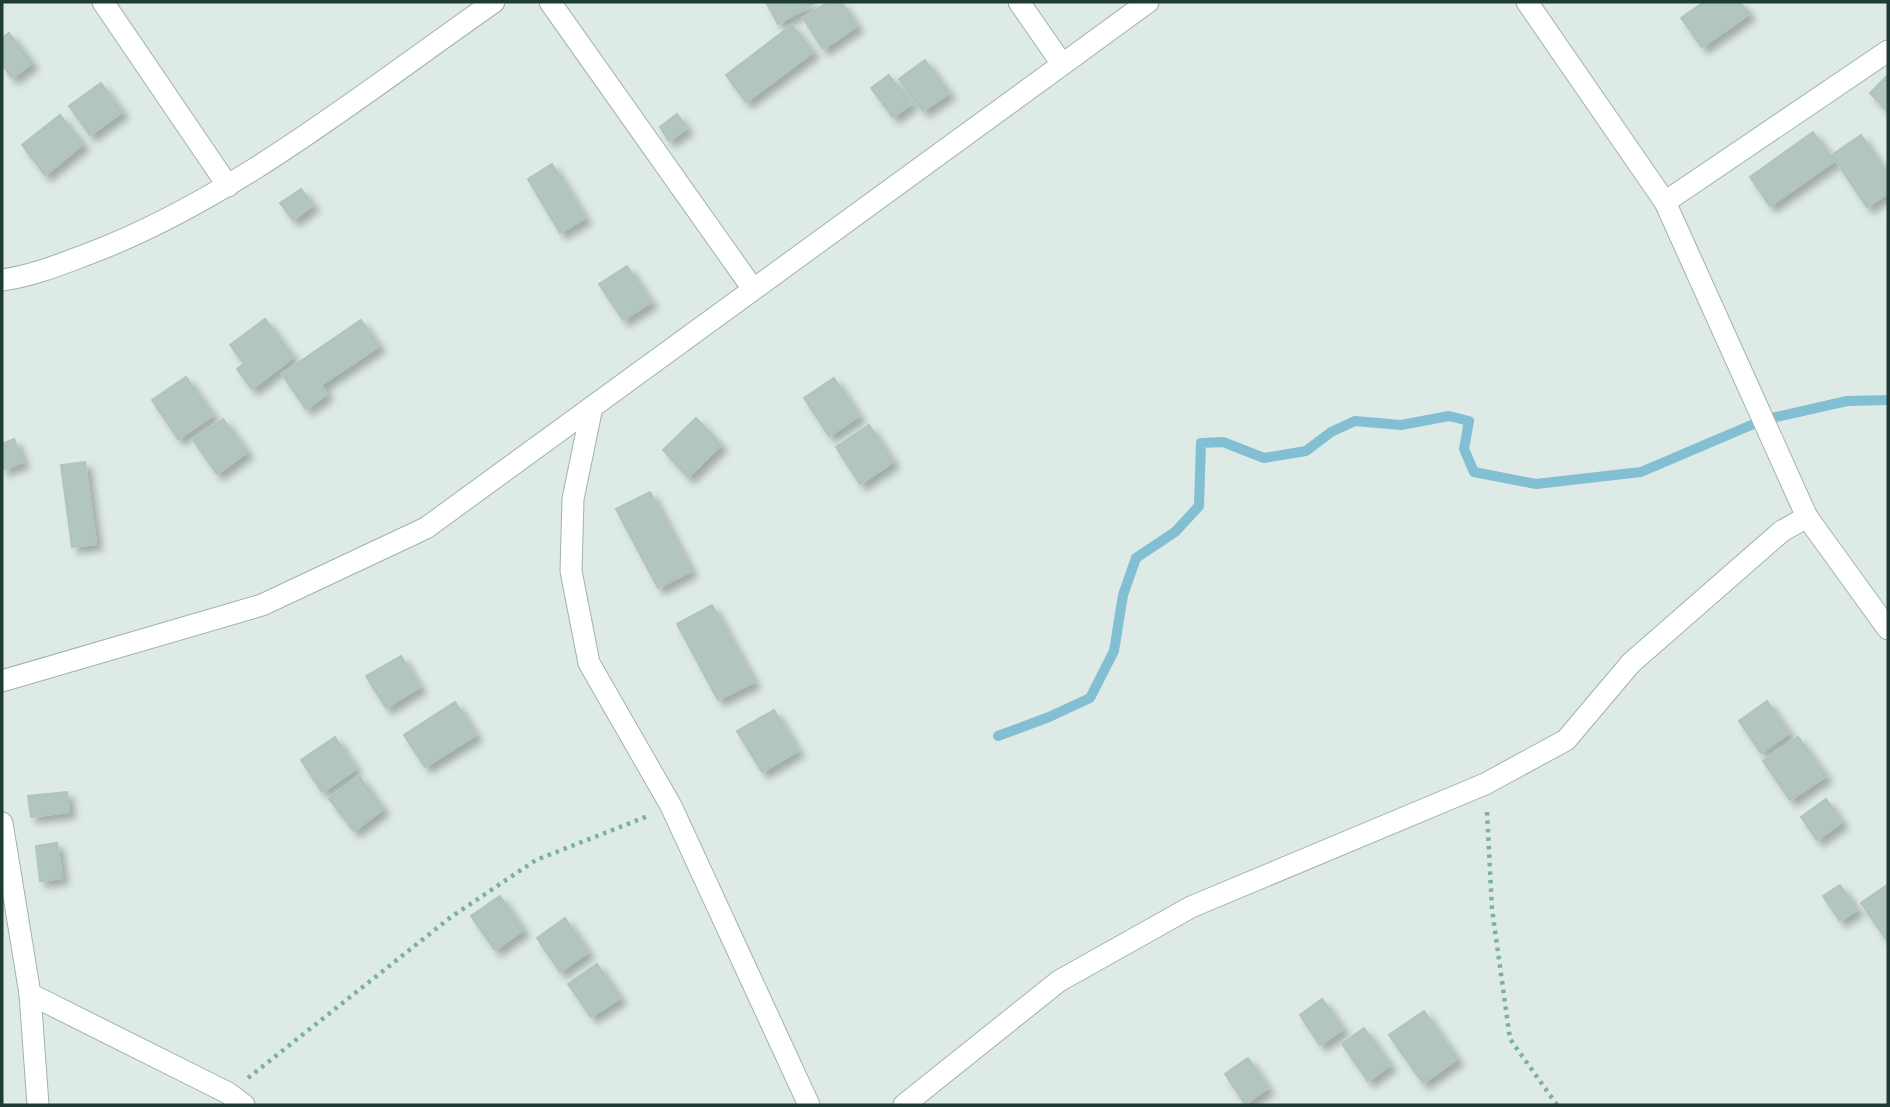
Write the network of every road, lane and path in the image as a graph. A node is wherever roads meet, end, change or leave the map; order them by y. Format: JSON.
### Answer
{"nodes":[{"id":1,"x":103,"y":2,"type":"edge"},
{"id":2,"x":494,"y":2,"type":"edge"},
{"id":3,"x":550,"y":2,"type":"edge"},
{"id":4,"x":1019,"y":2,"type":"edge"},
{"id":5,"x":1148,"y":2,"type":"edge"},
{"id":6,"x":1527,"y":2,"type":"edge"},
{"id":7,"x":1888,"y":51,"type":"edge"},
{"id":8,"x":1062,"y":64,"type":"junction"},
{"id":9,"x":228,"y":186,"type":"junction"},
{"id":10,"x":1665,"y":202,"type":"junction"},
{"id":11,"x":2,"y":280,"type":"edge"},
{"id":12,"x":753,"y":289,"type":"junction"},
{"id":13,"x":592,"y":407,"type":"junction"},
{"id":14,"x":1807,"y":517,"type":"junction"},
{"id":15,"x":1888,"y":629,"type":"edge"},
{"id":16,"x":2,"y":681,"type":"edge"},
{"id":17,"x":1485,"y":783,"type":"junction"},
{"id":18,"x":671,"y":806,"type":"junction"},
{"id":19,"x":2,"y":823,"type":"edge"},
{"id":20,"x":30,"y":993,"type":"junction"},
{"id":21,"x":236,"y":1099,"type":"edge"},
{"id":22,"x":38,"y":1105,"type":"edge"},
{"id":23,"x":809,"y":1105,"type":"edge"},
{"id":24,"x":904,"y":1105,"type":"edge"},
{"id":25,"x":1557,"y":1105,"type":"edge"}],
"edges":[{"from":1,"to":9,"type":"street"},
{"from":2,"to":9,"type":"street"},
{"from":3,"to":12,"type":"street"},
{"from":4,"to":8,"type":"street"},
{"from":5,"to":8,"type":"street"},
{"from":6,"to":10,"type":"street"},
{"from":7,"to":10,"type":"street"},
{"from":8,"to":12,"type":"street"},
{"from":9,"to":11,"type":"street"},
{"from":10,"to":14,"type":"street"},
{"from":12,"to":13,"type":"street"},
{"from":13,"to":16,"type":"street"},
{"from":13,"to":18,"type":"street"},
{"from":14,"to":15,"type":"street"},
{"from":14,"to":17,"type":"street"},
{"from":17,"to":24,"type":"street"},
{"from":17,"to":25,"type":"path"},
{"from":18,"to":21,"type":"path"},
{"from":18,"to":23,"type":"street"},
{"from":19,"to":20,"type":"street"},
{"from":20,"to":21,"type":"street"},
{"from":20,"to":22,"type":"street"}]}
